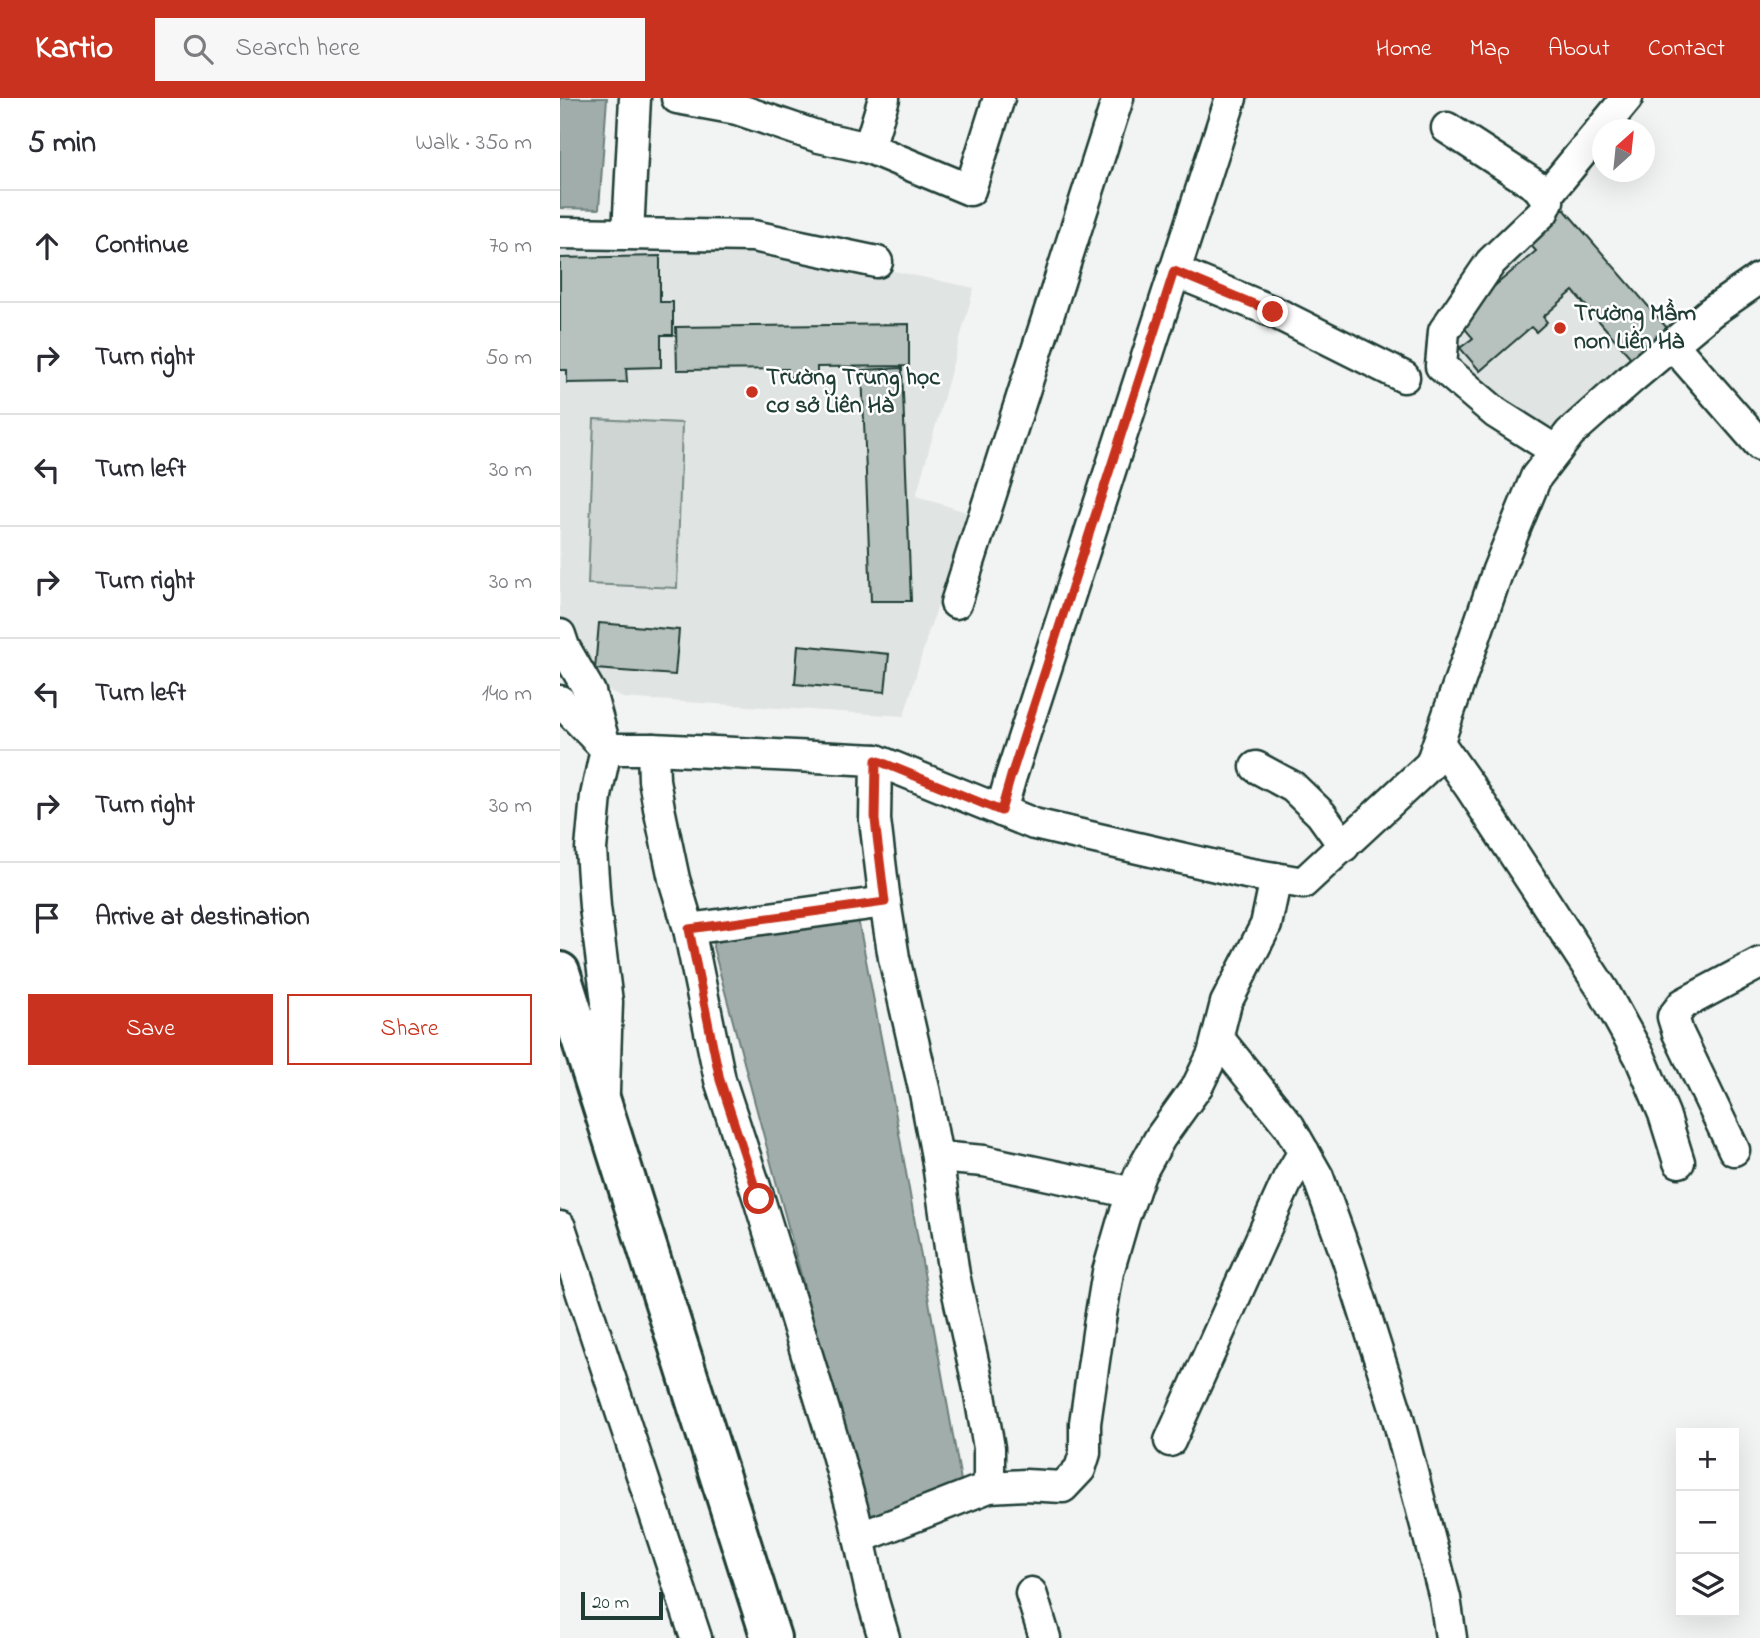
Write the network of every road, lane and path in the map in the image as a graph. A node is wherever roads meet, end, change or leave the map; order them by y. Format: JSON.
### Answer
{"nodes":[{"id":1,"x":635,"y":98,"type":"edge"},
{"id":2,"x":677,"y":98,"type":"edge"},
{"id":3,"x":884,"y":98,"type":"edge"},
{"id":4,"x":999,"y":98,"type":"edge"},
{"id":5,"x":1118,"y":98,"type":"edge"},
{"id":6,"x":1231,"y":98,"type":"edge"},
{"id":7,"x":1615,"y":101,"type":"edge"},
{"id":8,"x":1447,"y":128,"type":"dead end"},
{"id":9,"x":869,"y":148,"type":"junction"},
{"id":10,"x":1546,"y":196,"type":"junction"},
{"id":11,"x":560,"y":233,"type":"edge"},
{"id":12,"x":628,"y":233,"type":"junction"},
{"id":13,"x":877,"y":262,"type":"dead end"},
{"id":14,"x":1174,"y":271,"type":"junction"},
{"id":15,"x":1760,"y":278,"type":"edge"},
{"id":16,"x":1672,"y":344,"type":"junction"},
{"id":17,"x":1404,"y":377,"type":"dead end"},
{"id":18,"x":1760,"y":445,"type":"edge"},
{"id":19,"x":1556,"y":451,"type":"junction"},
{"id":20,"x":956,"y":603,"type":"dead end"},
{"id":21,"x":560,"y":635,"type":"edge"},
{"id":22,"x":560,"y":701,"type":"edge"},
{"id":23,"x":1439,"y":743,"type":"junction"},
{"id":24,"x":606,"y":749,"type":"junction"},
{"id":25,"x":653,"y":749,"type":"junction"},
{"id":26,"x":876,"y":760,"type":"junction"},
{"id":27,"x":1256,"y":767,"type":"dead end"},
{"id":28,"x":1001,"y":811,"type":"junction"},
{"id":29,"x":1344,"y":846,"type":"junction"},
{"id":30,"x":1276,"y":878,"type":"junction"},
{"id":31,"x":885,"y":902,"type":"junction"},
{"id":32,"x":689,"y":929,"type":"junction"},
{"id":33,"x":1760,"y":963,"type":"edge"},
{"id":34,"x":560,"y":972,"type":"edge"},
{"id":35,"x":1218,"y":1038,"type":"junction"},
{"id":36,"x":603,"y":1108,"type":"junction"},
{"id":37,"x":1734,"y":1150,"type":"dead end"},
{"id":38,"x":1304,"y":1152,"type":"junction"},
{"id":39,"x":937,"y":1157,"type":"junction"},
{"id":40,"x":1679,"y":1162,"type":"dead end"},
{"id":41,"x":1133,"y":1193,"type":"junction"},
{"id":42,"x":560,"y":1227,"type":"edge"},
{"id":43,"x":1170,"y":1441,"type":"dead end"},
{"id":44,"x":989,"y":1487,"type":"junction"},
{"id":45,"x":859,"y":1538,"type":"junction"},
{"id":46,"x":1031,"y":1593,"type":"dead end"},
{"id":47,"x":696,"y":1638,"type":"edge"},
{"id":48,"x":771,"y":1638,"type":"edge"},
{"id":49,"x":884,"y":1638,"type":"edge"},
{"id":50,"x":1045,"y":1638,"type":"edge"},
{"id":51,"x":1451,"y":1638,"type":"edge"}],
"edges":[{"from":1,"to":12,"type":"street"},
{"from":2,"to":9,"type":"street"},
{"from":3,"to":9,"type":"street"},
{"from":4,"to":9,"type":"street"},
{"from":5,"to":20,"type":"street"},
{"from":6,"to":14,"type":"street"},
{"from":7,"to":10,"type":"street"},
{"from":8,"to":10,"type":"street"},
{"from":10,"to":19,"type":"street"},
{"from":11,"to":12,"type":"street"},
{"from":12,"to":13,"type":"street"},
{"from":14,"to":17,"type":"street"},
{"from":14,"to":28,"type":"street"},
{"from":15,"to":16,"type":"street"},
{"from":16,"to":18,"type":"street"},
{"from":16,"to":19,"type":"street"},
{"from":19,"to":23,"type":"street"},
{"from":21,"to":24,"type":"street"},
{"from":22,"to":24,"type":"street"},
{"from":23,"to":29,"type":"street"},
{"from":23,"to":40,"type":"street"},
{"from":24,"to":25,"type":"street"},
{"from":24,"to":36,"type":"street"},
{"from":25,"to":26,"type":"street"},
{"from":25,"to":32,"type":"street"},
{"from":26,"to":28,"type":"street"},
{"from":26,"to":31,"type":"street"},
{"from":27,"to":29,"type":"street"},
{"from":28,"to":30,"type":"street"},
{"from":29,"to":30,"type":"street"},
{"from":30,"to":35,"type":"street"},
{"from":31,"to":32,"type":"street"},
{"from":31,"to":39,"type":"street"},
{"from":32,"to":45,"type":"street"},
{"from":33,"to":37,"type":"street"},
{"from":34,"to":36,"type":"main road"},
{"from":35,"to":38,"type":"street"},
{"from":35,"to":41,"type":"street"},
{"from":36,"to":48,"type":"main road"},
{"from":38,"to":43,"type":"street"},
{"from":38,"to":51,"type":"street"},
{"from":39,"to":41,"type":"street"},
{"from":39,"to":44,"type":"street"},
{"from":41,"to":44,"type":"street"},
{"from":42,"to":47,"type":"street"},
{"from":44,"to":45,"type":"street"},
{"from":45,"to":49,"type":"street"},
{"from":46,"to":50,"type":"street"}]}
